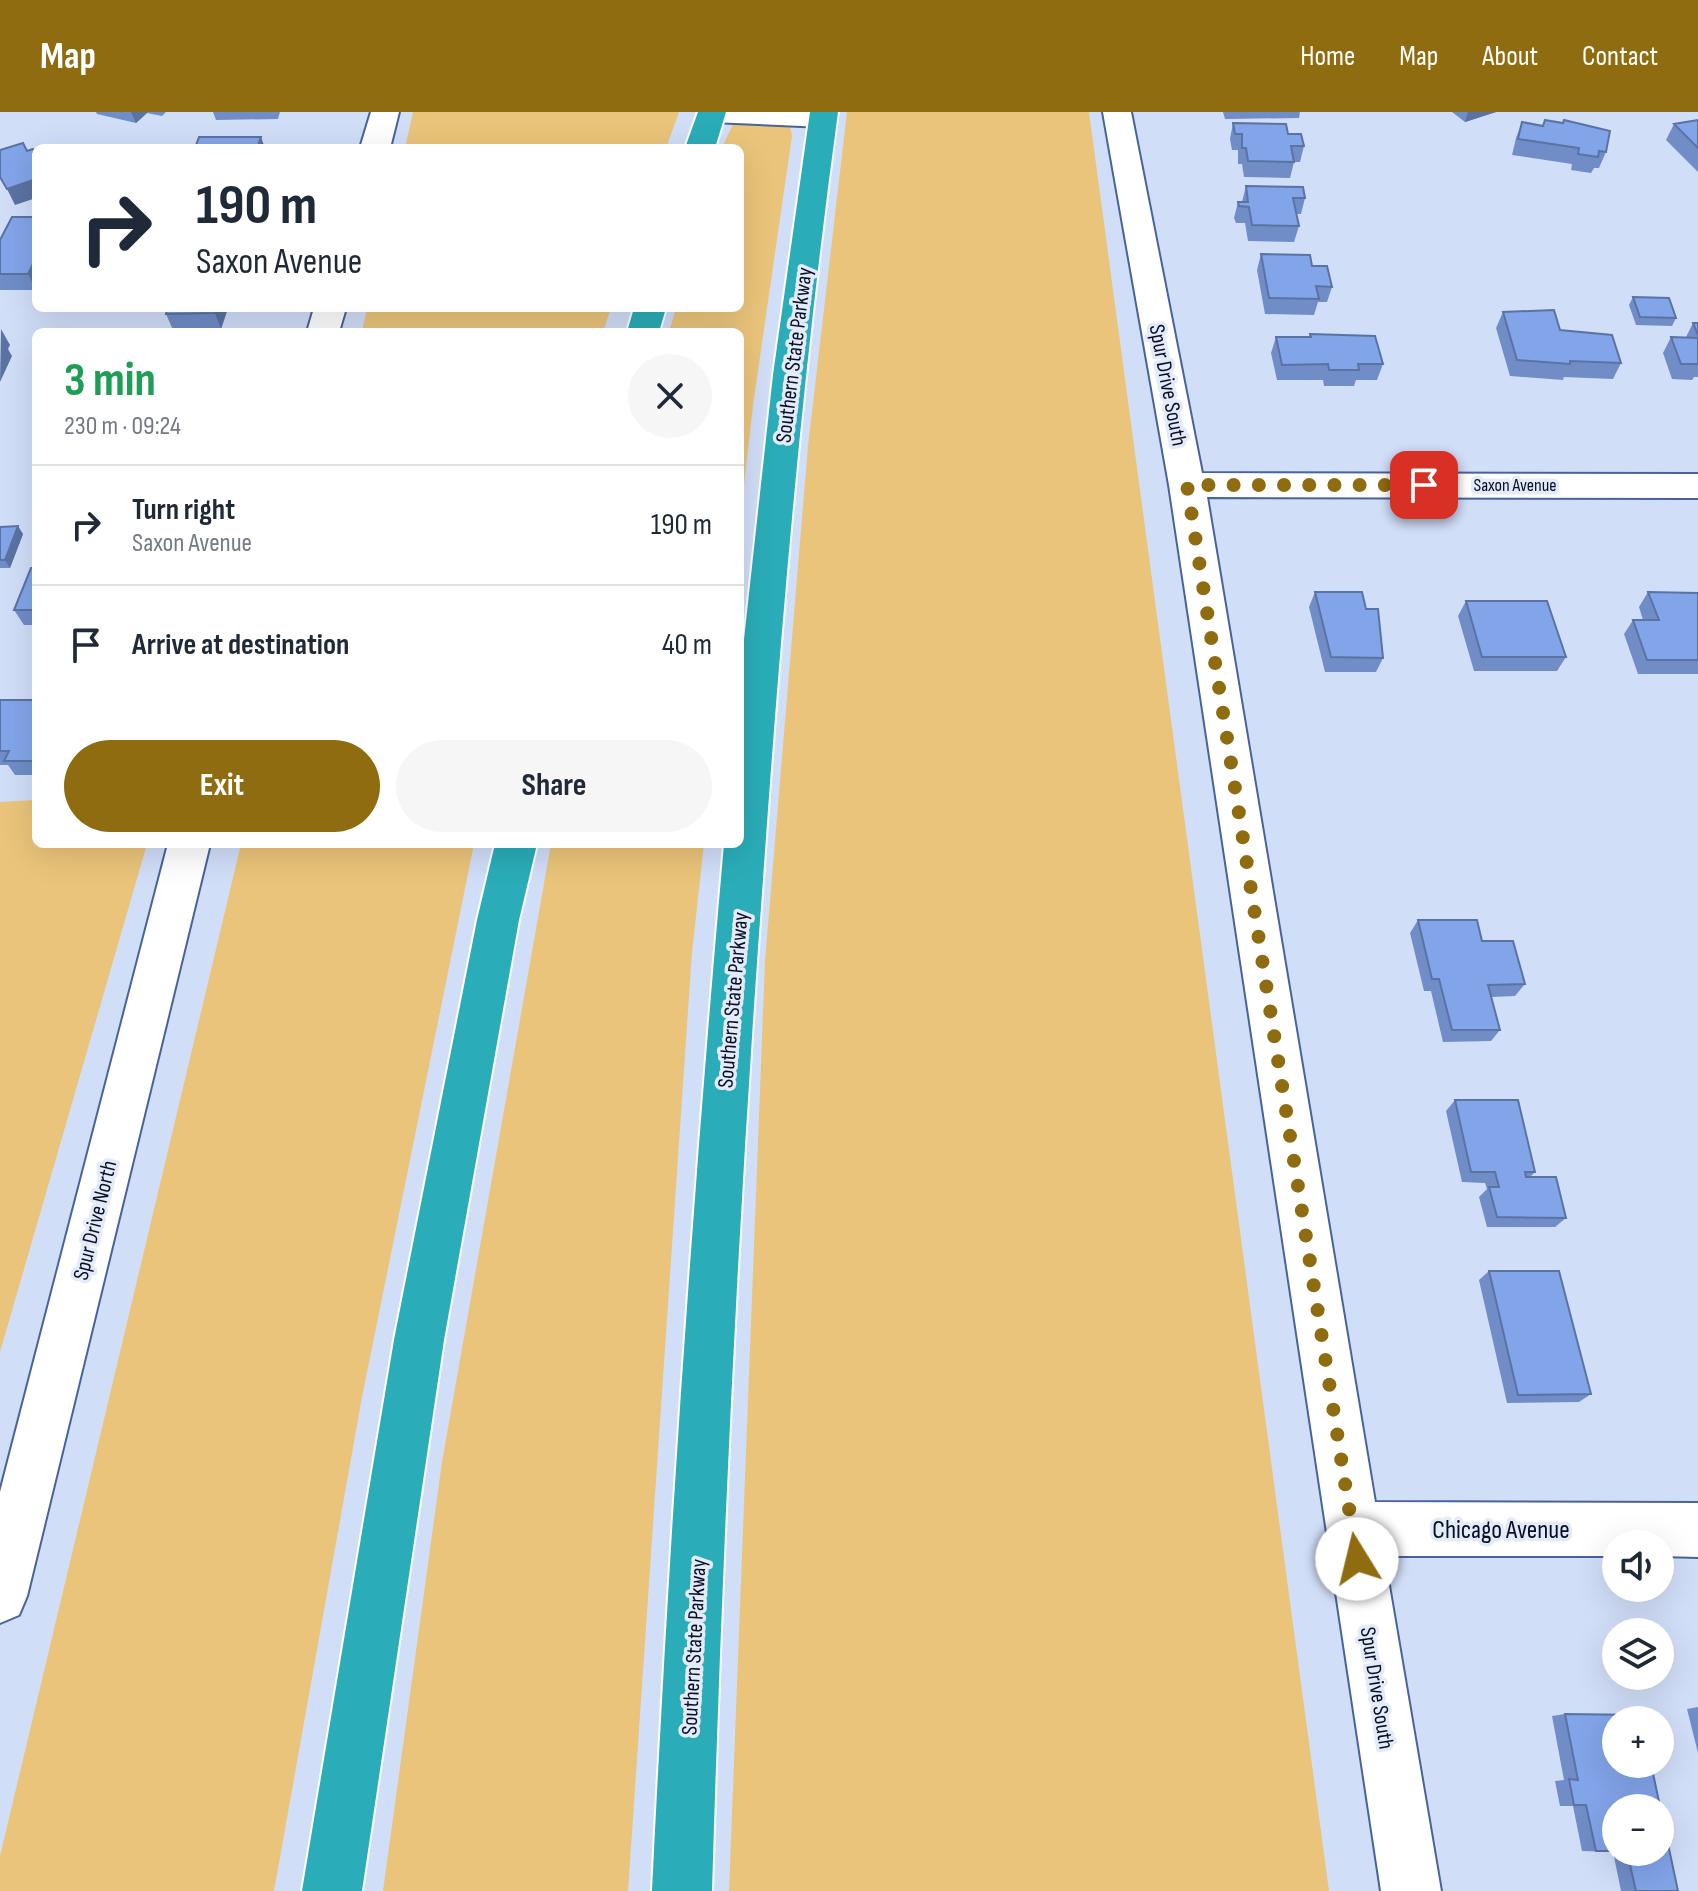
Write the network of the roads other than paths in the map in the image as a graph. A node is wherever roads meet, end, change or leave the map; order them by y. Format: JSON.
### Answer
{"nodes":[{"id":1,"x":385,"y":112,"type":"edge"},
{"id":2,"x":712,"y":112,"type":"edge"},
{"id":3,"x":1117,"y":112,"type":"edge"},
{"id":4,"x":824,"y":115,"type":"edge"},
{"id":5,"x":376,"y":144,"type":"edge"},
{"id":6,"x":701,"y":144,"type":"edge"},
{"id":7,"x":1187,"y":485,"type":"junction"},
{"id":8,"x":1698,"y":486,"type":"edge"},
{"id":9,"x":188,"y":848,"type":"edge"},
{"id":10,"x":515,"y":848,"type":"edge"},
{"id":11,"x":1352,"y":1529,"type":"junction"},
{"id":12,"x":1698,"y":1530,"type":"edge"},
{"id":13,"x":0,"y":1596,"type":"edge"},
{"id":14,"x":332,"y":1891,"type":"edge"},
{"id":15,"x":682,"y":1891,"type":"edge"},
{"id":16,"x":1411,"y":1891,"type":"edge"}],
"edges":[{"from":1,"to":5,"type":"street"},
{"from":2,"to":4,"type":"street"},
{"from":2,"to":6,"type":"highway"},
{"from":3,"to":7,"type":"street","name":"Spur Drive South"},
{"from":4,"to":15,"type":"highway","name":"Southern State Parkway"},
{"from":7,"to":8,"type":"street","name":"Saxon Avenue"},
{"from":7,"to":11,"type":"street","name":"Spur Drive South"},
{"from":9,"to":13,"type":"street","name":"Spur Drive North"},
{"from":10,"to":14,"type":"highway"},
{"from":11,"to":12,"type":"street","name":"Chicago Avenue"},
{"from":11,"to":16,"type":"street","name":"Spur Drive South"}]}
